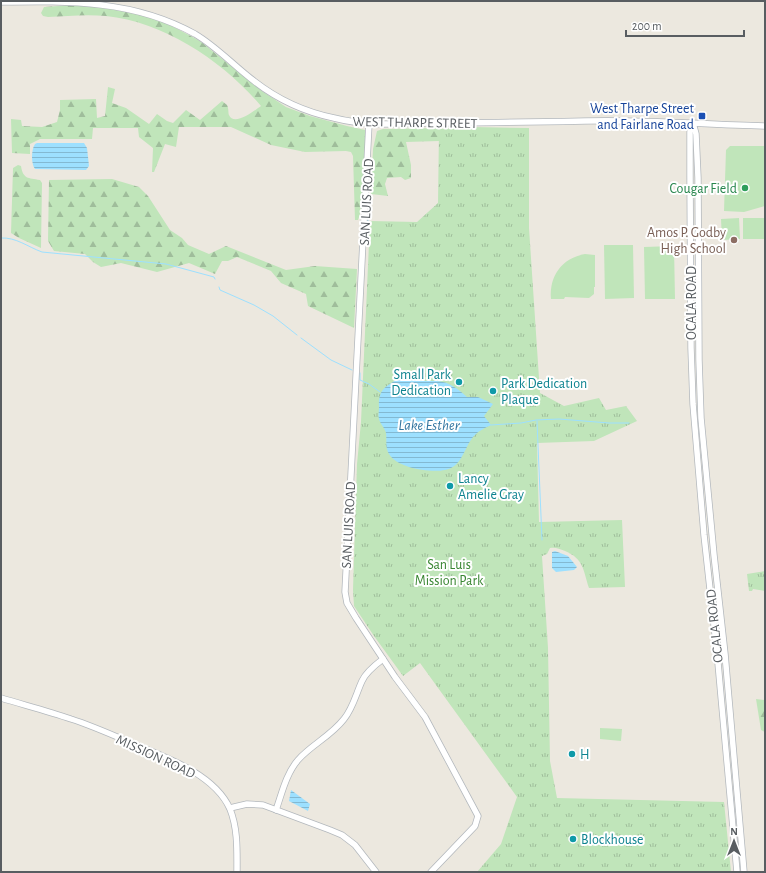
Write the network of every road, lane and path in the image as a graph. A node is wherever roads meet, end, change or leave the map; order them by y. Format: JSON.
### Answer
{"nodes":[{"id":1,"x":1,"y":2,"type":"edge"},
{"id":2,"x":369,"y":123,"type":"junction"},
{"id":3,"x":693,"y":124,"type":"junction"},
{"id":4,"x":765,"y":126,"type":"edge"},
{"id":5,"x":690,"y":206,"type":"junction"},
{"id":6,"x":698,"y":206,"type":"junction"},
{"id":7,"x":691,"y":338,"type":"junction"},
{"id":8,"x":698,"y":338,"type":"junction"},
{"id":9,"x":698,"y":347,"type":"junction"},
{"id":10,"x":691,"y":348,"type":"junction"},
{"id":11,"x":693,"y":404,"type":"junction"},
{"id":12,"x":700,"y":407,"type":"junction"},
{"id":13,"x":704,"y":453,"type":"junction"},
{"id":14,"x":697,"y":454,"type":"junction"},
{"id":15,"x":705,"y":460,"type":"junction"},
{"id":16,"x":698,"y":461,"type":"junction"},
{"id":17,"x":703,"y":524,"type":"junction"},
{"id":18,"x":710,"y":524,"type":"junction"},
{"id":19,"x":383,"y":659,"type":"junction"},
{"id":20,"x":1,"y":698,"type":"edge"},
{"id":21,"x":723,"y":714,"type":"junction"},
{"id":22,"x":730,"y":714,"type":"junction"},
{"id":23,"x":230,"y":808,"type":"junction"},
{"id":24,"x":276,"y":810,"type":"junction"},
{"id":25,"x":742,"y":842,"type":"junction"},
{"id":26,"x":734,"y":843,"type":"junction"},
{"id":27,"x":237,"y":872,"type":"edge"},
{"id":28,"x":376,"y":872,"type":"edge"},
{"id":29,"x":432,"y":872,"type":"edge"},
{"id":30,"x":737,"y":872,"type":"edge"},
{"id":31,"x":744,"y":872,"type":"edge"}],
"edges":[{"from":1,"to":2,"type":"main road","name":"WEST THARPE STREET"},
{"from":2,"to":3,"type":"main road","name":"WEST THARPE STREET"},
{"from":2,"to":19,"type":"main road","name":"SAN LUIS ROAD"},
{"from":3,"to":4,"type":"main road","name":"WEST THARPE STREET"},
{"from":3,"to":5,"type":"main road","name":"OCALA ROAD"},
{"from":3,"to":6,"type":"main road","name":"OCALA ROAD"},
{"from":5,"to":6,"type":"main road"},
{"from":5,"to":7,"type":"main road","name":"OCALA ROAD"},
{"from":6,"to":8,"type":"main road","name":"OCALA ROAD"},
{"from":7,"to":8,"type":"main road"},
{"from":7,"to":10,"type":"main road","name":"OCALA ROAD"},
{"from":8,"to":9,"type":"main road","name":"OCALA ROAD"},
{"from":9,"to":10,"type":"main road"},
{"from":9,"to":12,"type":"main road","name":"OCALA ROAD"},
{"from":10,"to":11,"type":"main road","name":"OCALA ROAD"},
{"from":11,"to":12,"type":"main road"},
{"from":11,"to":14,"type":"main road","name":"OCALA ROAD"},
{"from":12,"to":13,"type":"main road","name":"OCALA ROAD"},
{"from":13,"to":14,"type":"main road"},
{"from":13,"to":15,"type":"main road","name":"OCALA ROAD"},
{"from":14,"to":16,"type":"main road","name":"OCALA ROAD"},
{"from":15,"to":16,"type":"main road"},
{"from":15,"to":18,"type":"main road","name":"OCALA ROAD"},
{"from":16,"to":17,"type":"main road","name":"OCALA ROAD"},
{"from":17,"to":18,"type":"main road"},
{"from":17,"to":21,"type":"main road","name":"OCALA ROAD"},
{"from":18,"to":22,"type":"main road","name":"OCALA ROAD"},
{"from":19,"to":24,"type":"main road"},
{"from":19,"to":29,"type":"main road","name":"SAN LUIS ROAD"},
{"from":20,"to":23,"type":"main road","name":"MISSION ROAD"},
{"from":21,"to":22,"type":"main road"},
{"from":21,"to":26,"type":"main road","name":"OCALA ROAD"},
{"from":22,"to":25,"type":"main road","name":"OCALA ROAD"},
{"from":23,"to":24,"type":"main road"},
{"from":23,"to":27,"type":"main road"},
{"from":24,"to":28,"type":"main road"},
{"from":25,"to":26,"type":"main road"},
{"from":25,"to":31,"type":"main road","name":"OCALA ROAD"},
{"from":26,"to":30,"type":"main road","name":"OCALA ROAD"}]}
